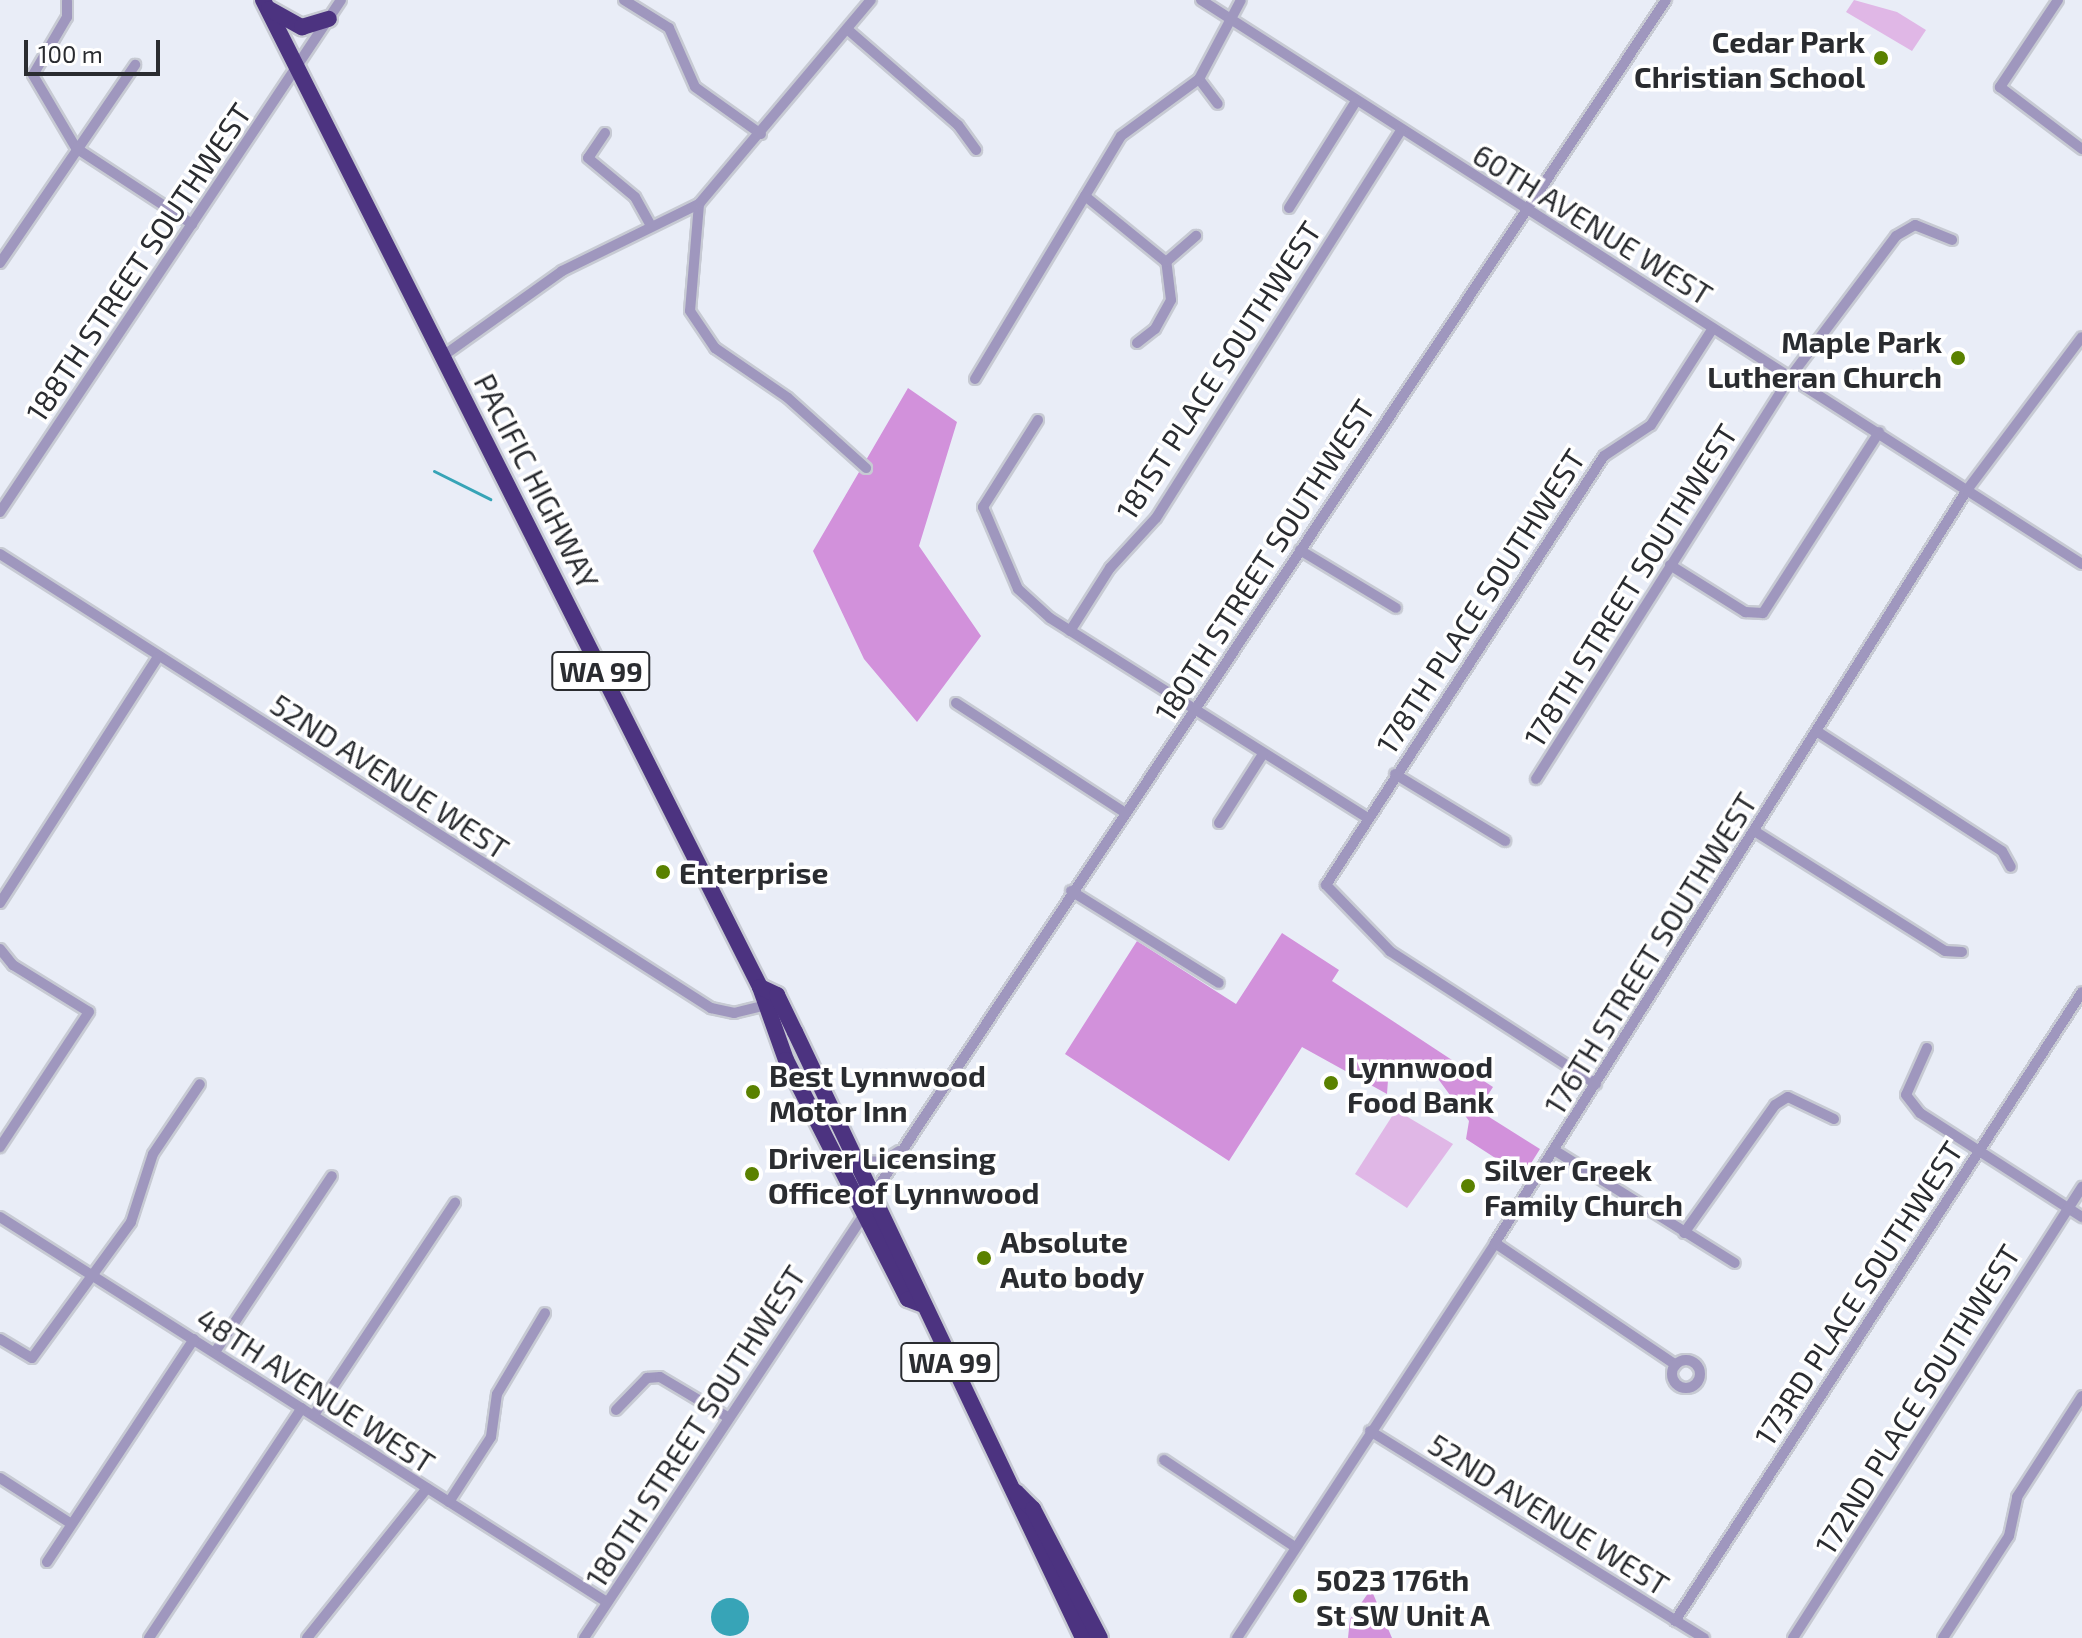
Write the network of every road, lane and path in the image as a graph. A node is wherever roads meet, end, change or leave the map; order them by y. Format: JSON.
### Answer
{"nodes":[{"id":1,"x":341,"y":0,"type":"edge"},
{"id":2,"x":624,"y":0,"type":"edge"},
{"id":3,"x":871,"y":0,"type":"edge"},
{"id":4,"x":1201,"y":0,"type":"edge"},
{"id":5,"x":1241,"y":0,"type":"edge"},
{"id":6,"x":1666,"y":0,"type":"edge"},
{"id":7,"x":2058,"y":0,"type":"edge"},
{"id":8,"x":67,"y":1,"type":"edge"},
{"id":9,"x":265,"y":4,"type":"edge"},
{"id":10,"x":1229,"y":18,"type":"junction"},
{"id":11,"x":329,"y":19,"type":"junction"},
{"id":12,"x":847,"y":29,"type":"junction"},
{"id":13,"x":135,"y":65,"type":"dead end"},
{"id":14,"x":297,"y":67,"type":"junction"},
{"id":15,"x":1199,"y":79,"type":"junction"},
{"id":16,"x":1356,"y":101,"type":"junction"},
{"id":17,"x":1218,"y":104,"type":"dead end"},
{"id":18,"x":1401,"y":131,"type":"junction"},
{"id":19,"x":605,"y":133,"type":"dead end"},
{"id":20,"x":761,"y":134,"type":"junction"},
{"id":21,"x":76,"y":148,"type":"junction"},
{"id":22,"x":2082,"y":149,"type":"edge"},
{"id":23,"x":976,"y":150,"type":"dead end"},
{"id":24,"x":1085,"y":196,"type":"junction"},
{"id":25,"x":699,"y":204,"type":"junction"},
{"id":26,"x":1289,"y":208,"type":"dead end"},
{"id":27,"x":1525,"y":208,"type":"junction"},
{"id":28,"x":192,"y":224,"type":"junction"},
{"id":29,"x":651,"y":226,"type":"junction"},
{"id":30,"x":1196,"y":236,"type":"dead end"},
{"id":31,"x":1952,"y":240,"type":"dead end"},
{"id":32,"x":1166,"y":262,"type":"junction"},
{"id":33,"x":0,"y":263,"type":"edge"},
{"id":34,"x":1713,"y":328,"type":"junction"},
{"id":35,"x":2082,"y":337,"type":"edge"},
{"id":36,"x":1137,"y":343,"type":"dead end"},
{"id":37,"x":443,"y":356,"type":"junction"},
{"id":38,"x":1791,"y":376,"type":"junction"},
{"id":39,"x":975,"y":379,"type":"dead end"},
{"id":40,"x":1038,"y":420,"type":"dead end"},
{"id":41,"x":1879,"y":432,"type":"junction"},
{"id":42,"x":866,"y":468,"type":"dead end"},
{"id":43,"x":1967,"y":490,"type":"junction"},
{"id":44,"x":0,"y":512,"type":"edge"},
{"id":45,"x":1300,"y":550,"type":"junction"},
{"id":46,"x":0,"y":554,"type":"edge"},
{"id":47,"x":2082,"y":564,"type":"edge"},
{"id":48,"x":1670,"y":565,"type":"junction"},
{"id":49,"x":1396,"y":608,"type":"dead end"},
{"id":50,"x":1070,"y":631,"type":"junction"},
{"id":51,"x":158,"y":657,"type":"junction"},
{"id":52,"x":956,"y":703,"type":"dead end"},
{"id":53,"x":1194,"y":709,"type":"junction"},
{"id":54,"x":1818,"y":732,"type":"junction"},
{"id":55,"x":1263,"y":754,"type":"junction"},
{"id":56,"x":1395,"y":774,"type":"junction"},
{"id":57,"x":1536,"y":779,"type":"dead end"},
{"id":58,"x":1124,"y":812,"type":"junction"},
{"id":59,"x":1366,"y":817,"type":"junction"},
{"id":60,"x":1219,"y":823,"type":"dead end"},
{"id":61,"x":1756,"y":832,"type":"junction"},
{"id":62,"x":1505,"y":841,"type":"dead end"},
{"id":63,"x":2011,"y":867,"type":"dead end"},
{"id":64,"x":1071,"y":891,"type":"junction"},
{"id":65,"x":0,"y":903,"type":"edge"},
{"id":66,"x":0,"y":949,"type":"edge"},
{"id":67,"x":1962,"y":952,"type":"dead end"},
{"id":68,"x":1219,"y":983,"type":"dead end"},
{"id":69,"x":760,"y":987,"type":"junction"},
{"id":70,"x":2082,"y":992,"type":"edge"},
{"id":71,"x":762,"y":1006,"type":"junction"},
{"id":72,"x":791,"y":1025,"type":"junction"},
{"id":73,"x":1927,"y":1048,"type":"dead end"},
{"id":74,"x":200,"y":1084,"type":"dead end"},
{"id":75,"x":1596,"y":1084,"type":"junction"},
{"id":76,"x":1834,"y":1119,"type":"dead end"},
{"id":77,"x":827,"y":1135,"type":"junction"},
{"id":78,"x":0,"y":1147,"type":"edge"},
{"id":79,"x":904,"y":1148,"type":"junction"},
{"id":80,"x":1554,"y":1150,"type":"junction"},
{"id":81,"x":1979,"y":1150,"type":"junction"},
{"id":82,"x":858,"y":1161,"type":"junction"},
{"id":83,"x":332,"y":1176,"type":"dead end"},
{"id":84,"x":2082,"y":1187,"type":"edge"},
{"id":85,"x":874,"y":1193,"type":"junction"},
{"id":86,"x":455,"y":1203,"type":"dead end"},
{"id":87,"x":2068,"y":1207,"type":"junction"},
{"id":88,"x":865,"y":1213,"type":"junction"},
{"id":89,"x":0,"y":1217,"type":"edge"},
{"id":90,"x":2082,"y":1217,"type":"edge"},
{"id":91,"x":1684,"y":1233,"type":"junction"},
{"id":92,"x":876,"y":1235,"type":"junction"},
{"id":93,"x":844,"y":1239,"type":"junction"},
{"id":94,"x":899,"y":1243,"type":"junction"},
{"id":95,"x":1495,"y":1243,"type":"junction"},
{"id":96,"x":1735,"y":1263,"type":"dead end"},
{"id":97,"x":93,"y":1276,"type":"junction"},
{"id":98,"x":921,"y":1304,"type":"junction"},
{"id":99,"x":545,"y":1313,"type":"dead end"},
{"id":100,"x":0,"y":1339,"type":"edge"},
{"id":101,"x":194,"y":1339,"type":"junction"},
{"id":102,"x":215,"y":1352,"type":"junction"},
{"id":103,"x":1676,"y":1365,"type":"dead end"},
{"id":104,"x":2082,"y":1396,"type":"edge"},
{"id":105,"x":302,"y":1408,"type":"junction"},
{"id":106,"x":616,"y":1410,"type":"dead end"},
{"id":107,"x":314,"y":1415,"type":"junction"},
{"id":108,"x":729,"y":1418,"type":"junction"},
{"id":109,"x":1370,"y":1431,"type":"junction"},
{"id":110,"x":1164,"y":1460,"type":"dead end"},
{"id":111,"x":0,"y":1478,"type":"edge"},
{"id":112,"x":427,"y":1488,"type":"junction"},
{"id":113,"x":1016,"y":1492,"type":"junction"},
{"id":114,"x":449,"y":1502,"type":"junction"},
{"id":115,"x":70,"y":1523,"type":"junction"},
{"id":116,"x":1030,"y":1536,"type":"junction"},
{"id":117,"x":1295,"y":1547,"type":"junction"},
{"id":118,"x":47,"y":1562,"type":"dead end"},
{"id":119,"x":1070,"y":1582,"type":"junction"},
{"id":120,"x":607,"y":1602,"type":"junction"},
{"id":121,"x":1675,"y":1621,"type":"junction"},
{"id":122,"x":149,"y":1638,"type":"edge"},
{"id":123,"x":307,"y":1638,"type":"edge"},
{"id":124,"x":584,"y":1638,"type":"edge"},
{"id":125,"x":1083,"y":1638,"type":"edge"},
{"id":126,"x":1100,"y":1638,"type":"edge"},
{"id":127,"x":1237,"y":1638,"type":"edge"},
{"id":128,"x":1704,"y":1638,"type":"edge"},
{"id":129,"x":1793,"y":1638,"type":"edge"},
{"id":130,"x":1943,"y":1638,"type":"edge"}],
"edges":[{"from":1,"to":11,"type":"street","name":"188TH STREET SOUTHWEST"},
{"from":2,"to":20,"type":"street"},
{"from":3,"to":12,"type":"street"},
{"from":4,"to":10,"type":"street","name":"60TH AVENUE WEST"},
{"from":5,"to":10,"type":"street"},
{"from":6,"to":27,"type":"street","name":"180TH STREET SOUTHWEST"},
{"from":7,"to":22,"type":"street"},
{"from":8,"to":21,"type":"street"},
{"from":9,"to":11,"type":"highway"},
{"from":9,"to":14,"type":"highway","name":"PACIFIC HIGHWAY","number":"WA 99"},
{"from":10,"to":15,"type":"street"},
{"from":10,"to":16,"type":"street","name":"60TH AVENUE WEST"},
{"from":11,"to":14,"type":"street","name":"188TH STREET SOUTHWEST"},
{"from":12,"to":20,"type":"street"},
{"from":12,"to":23,"type":"street"},
{"from":13,"to":21,"type":"street"},
{"from":14,"to":28,"type":"street","name":"188TH STREET SOUTHWEST"},
{"from":14,"to":37,"type":"highway","name":"PACIFIC HIGHWAY","number":"WA 99"},
{"from":15,"to":17,"type":"street"},
{"from":15,"to":24,"type":"street"},
{"from":16,"to":18,"type":"street","name":"60TH AVENUE WEST"},
{"from":16,"to":26,"type":"street"},
{"from":18,"to":27,"type":"street","name":"60TH AVENUE WEST"},
{"from":18,"to":50,"type":"street","name":"181ST PLACE SOUTHWEST"},
{"from":19,"to":29,"type":"street"},
{"from":20,"to":25,"type":"street"},
{"from":21,"to":28,"type":"street"},
{"from":21,"to":33,"type":"street"},
{"from":24,"to":32,"type":"street"},
{"from":24,"to":39,"type":"street"},
{"from":25,"to":29,"type":"street"},
{"from":25,"to":42,"type":"street"},
{"from":27,"to":34,"type":"street","name":"60TH AVENUE WEST"},
{"from":27,"to":45,"type":"street","name":"180TH STREET SOUTHWEST"},
{"from":28,"to":44,"type":"street","name":"188TH STREET SOUTHWEST"},
{"from":29,"to":37,"type":"street"},
{"from":30,"to":32,"type":"street"},
{"from":31,"to":38,"type":"street","name":"178TH STREET SOUTHWEST"},
{"from":32,"to":36,"type":"street"},
{"from":34,"to":38,"type":"street","name":"60TH AVENUE WEST"},
{"from":34,"to":56,"type":"street","name":"178TH PLACE SOUTHWEST"},
{"from":35,"to":43,"type":"street","name":"176TH STREET SOUTHWEST"},
{"from":37,"to":69,"type":"highway","name":"PACIFIC HIGHWAY","number":"WA 99"},
{"from":38,"to":41,"type":"street","name":"60TH AVENUE WEST"},
{"from":38,"to":48,"type":"street","name":"178TH STREET SOUTHWEST"},
{"from":40,"to":50,"type":"street"},
{"from":41,"to":43,"type":"street","name":"60TH AVENUE WEST"},
{"from":41,"to":48,"type":"street"},
{"from":43,"to":47,"type":"street","name":"60TH AVENUE WEST"},
{"from":43,"to":54,"type":"street","name":"176TH STREET SOUTHWEST"},
{"from":45,"to":49,"type":"street"},
{"from":45,"to":53,"type":"street","name":"180TH STREET SOUTHWEST"},
{"from":46,"to":51,"type":"street","name":"52ND AVENUE WEST"},
{"from":48,"to":57,"type":"street","name":"178TH STREET SOUTHWEST"},
{"from":50,"to":53,"type":"street"},
{"from":51,"to":65,"type":"street"},
{"from":51,"to":71,"type":"street","name":"52ND AVENUE WEST"},
{"from":52,"to":58,"type":"street"},
{"from":53,"to":55,"type":"street"},
{"from":53,"to":58,"type":"street","name":"180TH STREET SOUTHWEST"},
{"from":54,"to":61,"type":"street","name":"176TH STREET SOUTHWEST"},
{"from":54,"to":63,"type":"street"},
{"from":55,"to":59,"type":"street"},
{"from":55,"to":60,"type":"street"},
{"from":56,"to":59,"type":"street","name":"178TH PLACE SOUTHWEST"},
{"from":56,"to":62,"type":"street"},
{"from":58,"to":64,"type":"street","name":"180TH STREET SOUTHWEST"},
{"from":59,"to":75,"type":"street","name":"178TH PLACE SOUTHWEST"},
{"from":61,"to":67,"type":"street"},
{"from":61,"to":75,"type":"street","name":"176TH STREET SOUTHWEST"},
{"from":64,"to":68,"type":"street"},
{"from":64,"to":79,"type":"street","name":"180TH STREET SOUTHWEST"},
{"from":66,"to":78,"type":"street"},
{"from":69,"to":71,"type":"highway","name":"PACIFIC HIGHWAY","number":"WA 99"},
{"from":69,"to":72,"type":"highway","name":"PACIFIC HIGHWAY","number":"WA 99"},
{"from":70,"to":81,"type":"street","name":"173RD PLACE SOUTHWEST"},
{"from":71,"to":72,"type":"highway"},
{"from":71,"to":77,"type":"highway","name":"PACIFIC HIGHWAY","number":"WA 99"},
{"from":72,"to":82,"type":"highway","name":"PACIFIC HIGHWAY","number":"WA 99"},
{"from":73,"to":81,"type":"street"},
{"from":74,"to":97,"type":"street"},
{"from":75,"to":80,"type":"street","name":"176TH STREET SOUTHWEST"},
{"from":76,"to":91,"type":"street"},
{"from":77,"to":85,"type":"highway"},
{"from":77,"to":88,"type":"highway","name":"PACIFIC HIGHWAY","number":"WA 99"},
{"from":79,"to":82,"type":"street"},
{"from":79,"to":85,"type":"street","name":"180TH STREET SOUTHWEST"},
{"from":80,"to":91,"type":"street"},
{"from":80,"to":95,"type":"street","name":"176TH STREET SOUTHWEST"},
{"from":81,"to":87,"type":"street"},
{"from":81,"to":121,"type":"street","name":"173RD PLACE SOUTHWEST"},
{"from":82,"to":85,"type":"highway","name":"PACIFIC HIGHWAY","number":"WA 99"},
{"from":83,"to":102,"type":"street"},
{"from":84,"to":87,"type":"street","name":"172ND PLACE SOUTHWEST"},
{"from":85,"to":94,"type":"highway","name":"PACIFIC HIGHWAY","number":"WA 99"},
{"from":86,"to":107,"type":"street"},
{"from":87,"to":90,"type":"street"},
{"from":87,"to":129,"type":"street","name":"172ND PLACE SOUTHWEST"},
{"from":88,"to":92,"type":"highway","name":"PACIFIC HIGHWAY","number":"WA 99"},
{"from":88,"to":93,"type":"street","name":"180TH STREET SOUTHWEST"},
{"from":88,"to":94,"type":"highway"},
{"from":89,"to":97,"type":"street","name":"48TH AVENUE WEST"},
{"from":91,"to":96,"type":"street"},
{"from":92,"to":93,"type":"street"},
{"from":92,"to":98,"type":"highway","name":"PACIFIC HIGHWAY","number":"WA 99"},
{"from":93,"to":108,"type":"street","name":"180TH STREET SOUTHWEST"},
{"from":94,"to":98,"type":"highway","name":"PACIFIC HIGHWAY","number":"WA 99"},
{"from":95,"to":103,"type":"street"},
{"from":95,"to":109,"type":"street","name":"176TH STREET SOUTHWEST"},
{"from":97,"to":100,"type":"street"},
{"from":97,"to":101,"type":"street","name":"48TH AVENUE WEST"},
{"from":98,"to":113,"type":"highway","name":"PACIFIC HIGHWAY","number":"WA 99"},
{"from":99,"to":114,"type":"street"},
{"from":101,"to":102,"type":"street","name":"48TH AVENUE WEST"},
{"from":101,"to":115,"type":"street"},
{"from":102,"to":105,"type":"street","name":"48TH AVENUE WEST"},
{"from":104,"to":130,"type":"street"},
{"from":105,"to":107,"type":"street","name":"48TH AVENUE WEST"},
{"from":105,"to":122,"type":"street"},
{"from":106,"to":108,"type":"street"},
{"from":107,"to":112,"type":"street","name":"48TH AVENUE WEST"},
{"from":108,"to":120,"type":"street","name":"180TH STREET SOUTHWEST"},
{"from":109,"to":117,"type":"street","name":"176TH STREET SOUTHWEST"},
{"from":109,"to":121,"type":"street","name":"52ND AVENUE WEST"},
{"from":110,"to":117,"type":"street"},
{"from":111,"to":115,"type":"street"},
{"from":112,"to":114,"type":"street","name":"48TH AVENUE WEST"},
{"from":112,"to":123,"type":"street"},
{"from":113,"to":116,"type":"highway","name":"PACIFIC HIGHWAY","number":"WA 99"},
{"from":113,"to":119,"type":"highway","name":"PACIFIC HIGHWAY","number":"WA 99"},
{"from":114,"to":120,"type":"street","name":"48TH AVENUE WEST"},
{"from":115,"to":118,"type":"street"},
{"from":116,"to":119,"type":"highway"},
{"from":116,"to":125,"type":"highway","name":"PACIFIC HIGHWAY","number":"WA 99"},
{"from":117,"to":127,"type":"street","name":"176TH STREET SOUTHWEST"},
{"from":119,"to":126,"type":"highway","name":"PACIFIC HIGHWAY","number":"WA 99"},
{"from":120,"to":124,"type":"street","name":"180TH STREET SOUTHWEST"},
{"from":121,"to":128,"type":"street","name":"52ND AVENUE WEST"}]}
